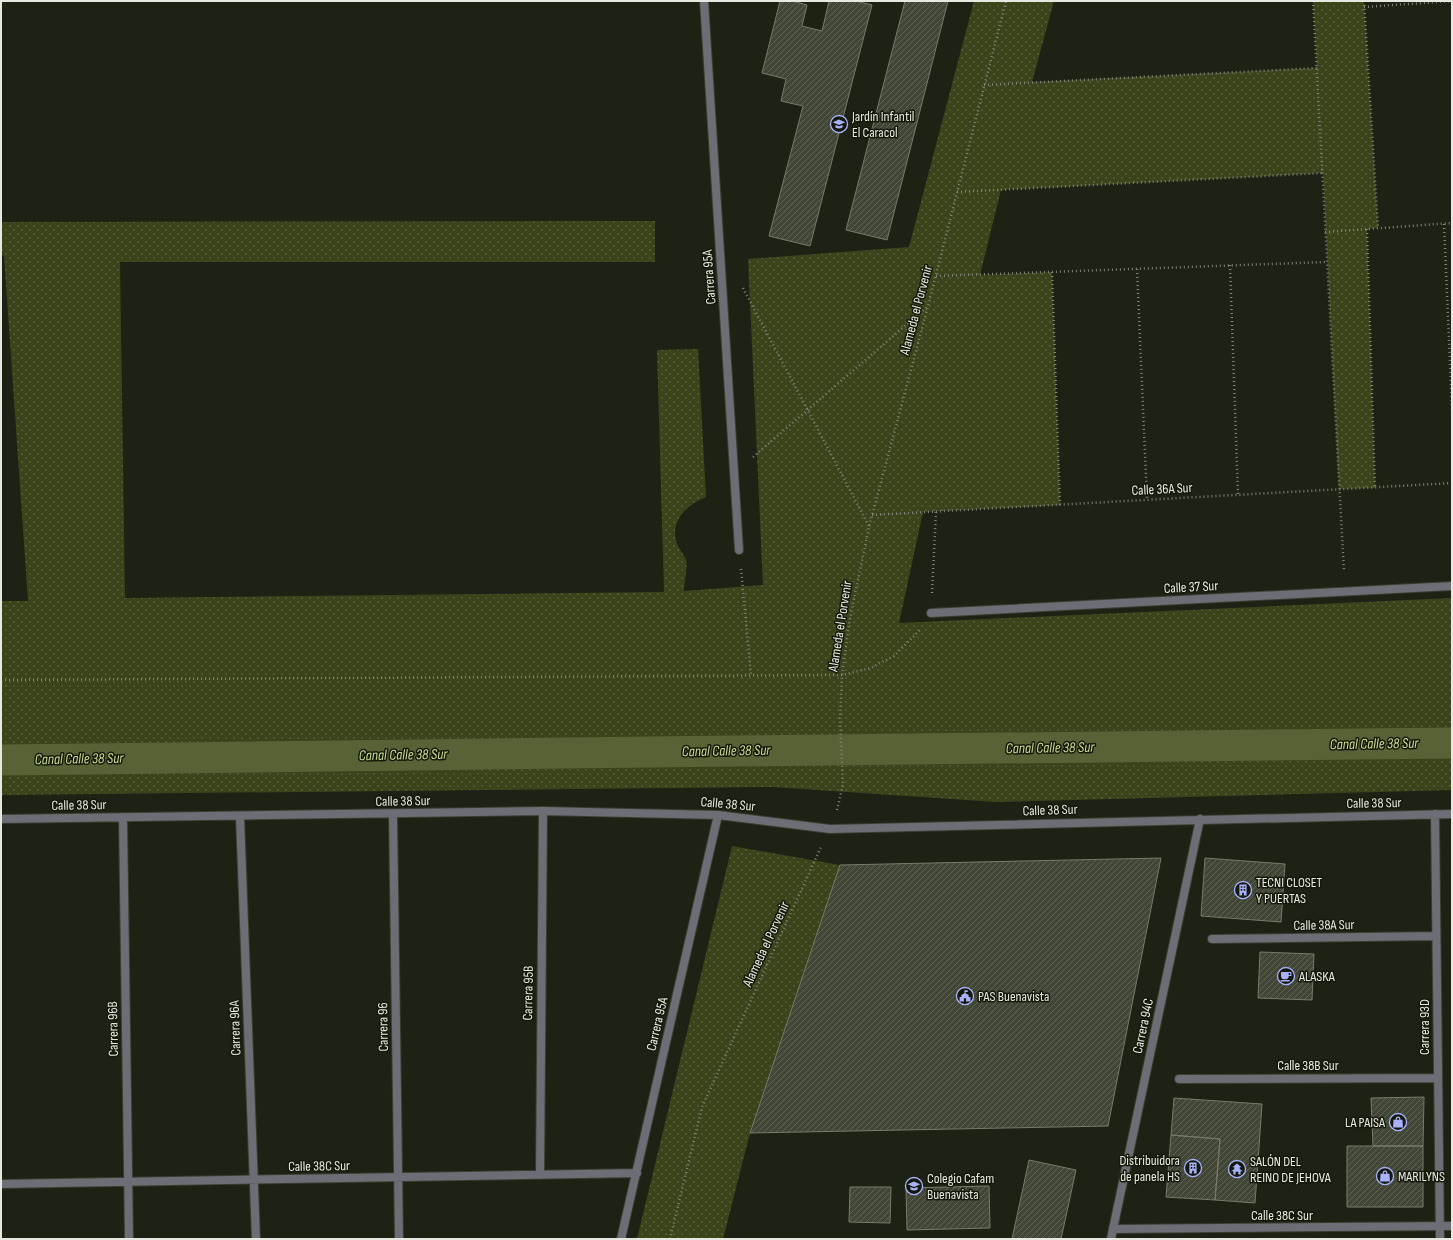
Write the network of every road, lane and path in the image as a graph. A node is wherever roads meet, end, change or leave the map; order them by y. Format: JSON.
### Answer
{"nodes":[{"id":1,"x":704,"y":1,"type":"edge"},
{"id":2,"x":1006,"y":1,"type":"edge"},
{"id":3,"x":1314,"y":1,"type":"edge"},
{"id":4,"x":1364,"y":1,"type":"edge"},
{"id":5,"x":1452,"y":1,"type":"edge"},
{"id":6,"x":1432,"y":2,"type":"edge"},
{"id":7,"x":1364,"y":7,"type":"junction"},
{"id":8,"x":1317,"y":68,"type":"junction"},
{"id":9,"x":984,"y":85,"type":"junction"},
{"id":10,"x":1323,"y":173,"type":"junction"},
{"id":11,"x":957,"y":192,"type":"junction"},
{"id":12,"x":1452,"y":223,"type":"edge"},
{"id":13,"x":1444,"y":224,"type":"junction"},
{"id":14,"x":1378,"y":228,"type":"junction"},
{"id":15,"x":1367,"y":229,"type":"junction"},
{"id":16,"x":1325,"y":232,"type":"junction"},
{"id":17,"x":1327,"y":262,"type":"junction"},
{"id":18,"x":1230,"y":265,"type":"junction"},
{"id":19,"x":1137,"y":269,"type":"junction"},
{"id":20,"x":1052,"y":272,"type":"junction"},
{"id":21,"x":936,"y":276,"type":"junction"},
{"id":22,"x":742,"y":285,"type":"dead end"},
{"id":23,"x":928,"y":306,"type":"junction"},
{"id":24,"x":807,"y":409,"type":"junction"},
{"id":25,"x":1452,"y":409,"type":"edge"},
{"id":26,"x":734,"y":474,"type":"junction"},
{"id":27,"x":1452,"y":483,"type":"edge"},
{"id":28,"x":1375,"y":488,"type":"junction"},
{"id":29,"x":1339,"y":489,"type":"junction"},
{"id":30,"x":1238,"y":495,"type":"junction"},
{"id":31,"x":1147,"y":500,"type":"junction"},
{"id":32,"x":1060,"y":505,"type":"junction"},
{"id":33,"x":936,"y":512,"type":"junction"},
{"id":34,"x":872,"y":515,"type":"junction"},
{"id":35,"x":869,"y":527,"type":"junction"},
{"id":36,"x":739,"y":550,"type":"joint"},
{"id":37,"x":1452,"y":586,"type":"edge"},
{"id":38,"x":1345,"y":592,"type":"junction"},
{"id":39,"x":931,"y":613,"type":"junction"},
{"id":40,"x":751,"y":675,"type":"junction"},
{"id":41,"x":842,"y":675,"type":"junction"},
{"id":42,"x":1,"y":680,"type":"edge"},
{"id":43,"x":543,"y":812,"type":"junction"},
{"id":44,"x":393,"y":814,"type":"junction"},
{"id":45,"x":1435,"y":814,"type":"junction"},
{"id":46,"x":1452,"y":814,"type":"edge"},
{"id":47,"x":718,"y":815,"type":"junction"},
{"id":48,"x":240,"y":817,"type":"junction"},
{"id":49,"x":123,"y":818,"type":"junction"},
{"id":50,"x":1,"y":819,"type":"edge"},
{"id":51,"x":1200,"y":819,"type":"junction"},
{"id":52,"x":830,"y":829,"type":"junction"},
{"id":53,"x":1436,"y":936,"type":"junction"},
{"id":54,"x":1212,"y":939,"type":"dead end"},
{"id":55,"x":1437,"y":1078,"type":"junction"},
{"id":56,"x":1179,"y":1079,"type":"dead end"},
{"id":57,"x":636,"y":1173,"type":"junction"},
{"id":58,"x":540,"y":1175,"type":"junction"},
{"id":59,"x":398,"y":1177,"type":"junction"},
{"id":60,"x":254,"y":1180,"type":"junction"},
{"id":61,"x":128,"y":1182,"type":"junction"},
{"id":62,"x":1,"y":1184,"type":"edge"},
{"id":63,"x":1440,"y":1226,"type":"junction"},
{"id":64,"x":1452,"y":1226,"type":"edge"},
{"id":65,"x":1113,"y":1229,"type":"junction"},
{"id":66,"x":129,"y":1239,"type":"edge"},
{"id":67,"x":256,"y":1239,"type":"edge"},
{"id":68,"x":399,"y":1239,"type":"edge"},
{"id":69,"x":621,"y":1239,"type":"edge"},
{"id":70,"x":670,"y":1239,"type":"edge"},
{"id":71,"x":1110,"y":1239,"type":"edge"},
{"id":72,"x":1440,"y":1239,"type":"edge"}],
"edges":[{"from":1,"to":26,"type":"street","name":"Carrera 95A"},
{"from":2,"to":9,"type":"path","name":"Alameda el Porvenir"},
{"from":3,"to":8,"type":"path"},
{"from":4,"to":7,"type":"path"},
{"from":5,"to":6,"type":"path"},
{"from":6,"to":7,"type":"path"},
{"from":7,"to":14,"type":"path"},
{"from":8,"to":9,"type":"path"},
{"from":8,"to":10,"type":"path"},
{"from":9,"to":11,"type":"path","name":"Alameda el Porvenir"},
{"from":10,"to":11,"type":"path"},
{"from":10,"to":16,"type":"path"},
{"from":11,"to":21,"type":"path","name":"Alameda el Porvenir"},
{"from":12,"to":13,"type":"path"},
{"from":13,"to":14,"type":"path"},
{"from":13,"to":25,"type":"path"},
{"from":14,"to":15,"type":"path"},
{"from":15,"to":16,"type":"path"},
{"from":15,"to":28,"type":"path"},
{"from":16,"to":17,"type":"path"},
{"from":17,"to":18,"type":"path"},
{"from":17,"to":29,"type":"path"},
{"from":18,"to":19,"type":"path"},
{"from":18,"to":30,"type":"path"},
{"from":19,"to":20,"type":"path"},
{"from":19,"to":31,"type":"path"},
{"from":20,"to":21,"type":"path"},
{"from":20,"to":32,"type":"path"},
{"from":21,"to":23,"type":"path","name":"Alameda el Porvenir"},
{"from":22,"to":24,"type":"path"},
{"from":23,"to":24,"type":"path"},
{"from":23,"to":34,"type":"path","name":"Alameda el Porvenir"},
{"from":24,"to":26,"type":"path"},
{"from":24,"to":35,"type":"path"},
{"from":26,"to":36,"type":"street","name":"Carrera 95A"},
{"from":27,"to":28,"type":"path","name":"Calle 36A Sur"},
{"from":28,"to":29,"type":"path","name":"Calle 36A Sur"},
{"from":29,"to":30,"type":"path","name":"Calle 36A Sur"},
{"from":29,"to":38,"type":"path"},
{"from":30,"to":31,"type":"path","name":"Calle 36A Sur"},
{"from":31,"to":32,"type":"path","name":"Calle 36A Sur"},
{"from":32,"to":33,"type":"path","name":"Calle 36A Sur"},
{"from":33,"to":34,"type":"path","name":"Calle 36A Sur"},
{"from":33,"to":39,"type":"path"},
{"from":34,"to":35,"type":"path","name":"Alameda el Porvenir"},
{"from":35,"to":41,"type":"path","name":"Alameda el Porvenir"},
{"from":36,"to":40,"type":"path"},
{"from":37,"to":38,"type":"street","name":"Calle 37 Sur"},
{"from":38,"to":39,"type":"street","name":"Calle 37 Sur"},
{"from":39,"to":41,"type":"path"},
{"from":40,"to":41,"type":"path"},
{"from":40,"to":42,"type":"path"},
{"from":41,"to":52,"type":"path","name":"Alameda el Porvenir"},
{"from":43,"to":44,"type":"street","name":"Calle 38 Sur"},
{"from":43,"to":47,"type":"street","name":"Calle 38 Sur"},
{"from":43,"to":58,"type":"street","name":"Carrera 95B"},
{"from":44,"to":48,"type":"street","name":"Calle 38 Sur"},
{"from":44,"to":59,"type":"street","name":"Carrera 96"},
{"from":45,"to":46,"type":"street","name":"Calle 38 Sur"},
{"from":45,"to":51,"type":"street","name":"Calle 38 Sur"},
{"from":45,"to":53,"type":"street","name":"Carrera 93D"},
{"from":47,"to":52,"type":"street","name":"Calle 38 Sur"},
{"from":47,"to":57,"type":"street","name":"Carrera 95A"},
{"from":48,"to":49,"type":"street","name":"Calle 38 Sur"},
{"from":48,"to":60,"type":"street","name":"Carrera 96A"},
{"from":49,"to":50,"type":"street","name":"Calle 38 Sur"},
{"from":49,"to":61,"type":"street","name":"Carrera 96B"},
{"from":51,"to":52,"type":"street","name":"Calle 38 Sur"},
{"from":51,"to":65,"type":"street","name":"Carrera 94C"},
{"from":52,"to":70,"type":"path","name":"Alameda el Porvenir"},
{"from":53,"to":54,"type":"street","name":"Calle 38A Sur"},
{"from":53,"to":55,"type":"street","name":"Carrera 93D"},
{"from":55,"to":56,"type":"street","name":"Calle 38B Sur"},
{"from":55,"to":63,"type":"street","name":"Carrera 93D"},
{"from":57,"to":58,"type":"street","name":"Calle 38C Sur"},
{"from":57,"to":69,"type":"street","name":"Carrera 95A"},
{"from":58,"to":59,"type":"street","name":"Calle 38C Sur"},
{"from":59,"to":60,"type":"street","name":"Calle 38C Sur"},
{"from":59,"to":68,"type":"street","name":"Carrera 96"},
{"from":60,"to":61,"type":"street","name":"Calle 38C Sur"},
{"from":60,"to":67,"type":"street","name":"Carrera 96A"},
{"from":61,"to":62,"type":"street","name":"Calle 38C Sur"},
{"from":61,"to":66,"type":"street","name":"Carrera 96B"},
{"from":63,"to":64,"type":"street","name":"Calle 38C Sur"},
{"from":63,"to":65,"type":"street","name":"Calle 38C Sur"},
{"from":63,"to":72,"type":"street","name":"Carrera 93D"},
{"from":65,"to":71,"type":"street","name":"Carrera 94C"}]}
